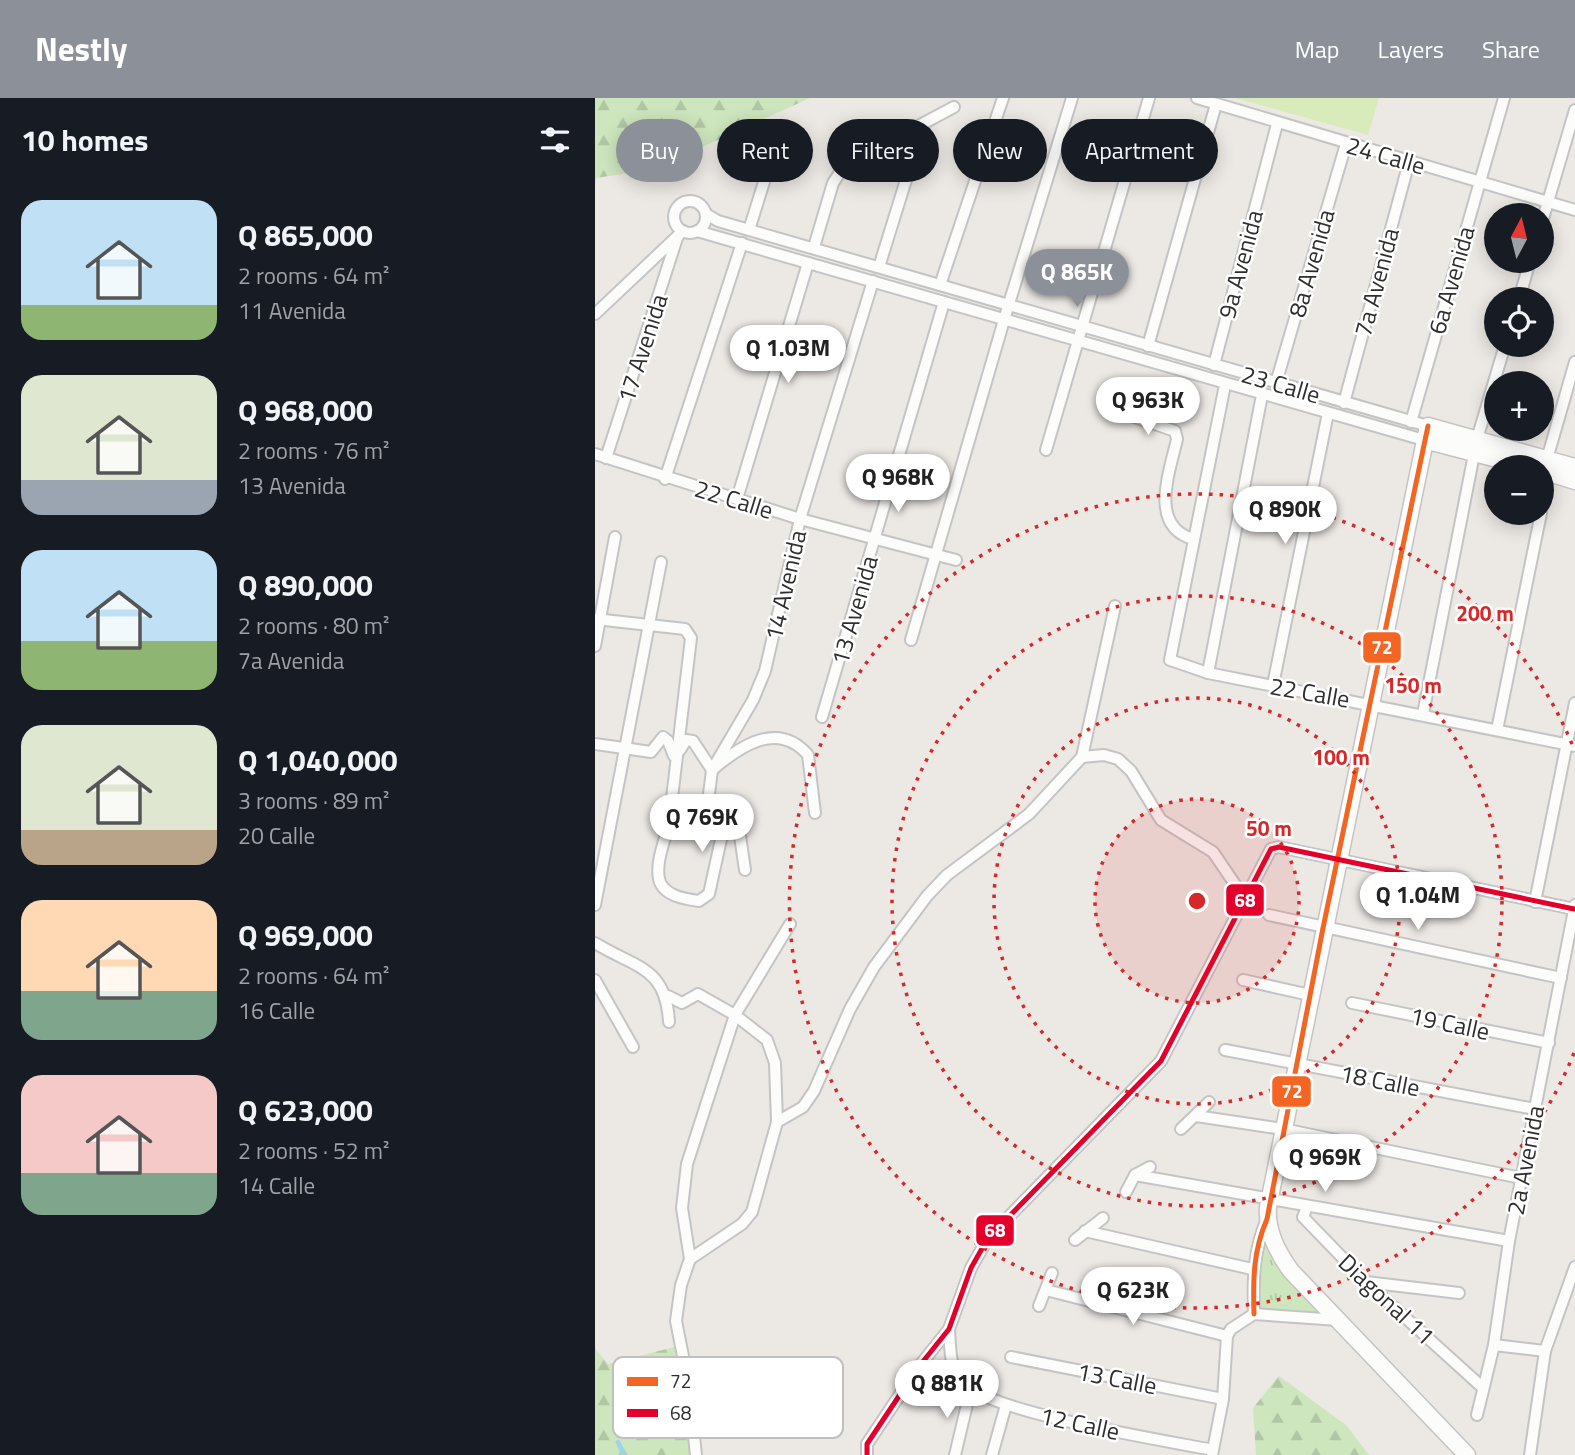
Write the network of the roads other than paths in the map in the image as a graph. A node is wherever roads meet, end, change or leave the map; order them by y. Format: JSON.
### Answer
{"nodes":[{"id":1,"x":1003,"y":98,"type":"edge"},
{"id":2,"x":1072,"y":98,"type":"edge"},
{"id":3,"x":1149,"y":98,"type":"edge"},
{"id":4,"x":1197,"y":98,"type":"edge"},
{"id":5,"x":1504,"y":98,"type":"edge"},
{"id":6,"x":1216,"y":104,"type":"junction"},
{"id":7,"x":954,"y":107,"type":"dead end"},
{"id":8,"x":1575,"y":110,"type":"edge"},
{"id":9,"x":933,"y":119,"type":"edge"},
{"id":10,"x":1277,"y":124,"type":"junction"},
{"id":11,"x":1346,"y":144,"type":"junction"},
{"id":12,"x":1409,"y":162,"type":"junction"},
{"id":13,"x":764,"y":182,"type":"edge"},
{"id":14,"x":834,"y":182,"type":"edge"},
{"id":15,"x":905,"y":182,"type":"edge"},
{"id":16,"x":1479,"y":182,"type":"junction"},
{"id":17,"x":1548,"y":202,"type":"junction"},
{"id":18,"x":1575,"y":210,"type":"edge"},
{"id":19,"x":706,"y":215,"type":"junction"},
{"id":20,"x":749,"y":230,"type":"junction"},
{"id":21,"x":697,"y":231,"type":"junction"},
{"id":22,"x":680,"y":234,"type":"junction"},
{"id":23,"x":742,"y":243,"type":"junction"},
{"id":24,"x":814,"y":247,"type":"junction"},
{"id":25,"x":808,"y":263,"type":"junction"},
{"id":26,"x":879,"y":267,"type":"junction"},
{"id":27,"x":873,"y":281,"type":"junction"},
{"id":28,"x":940,"y":285,"type":"junction"},
{"id":29,"x":944,"y":302,"type":"junction"},
{"id":30,"x":1008,"y":305,"type":"junction"},
{"id":31,"x":595,"y":314,"type":"edge"},
{"id":32,"x":1004,"y":320,"type":"junction"},
{"id":33,"x":1082,"y":326,"type":"junction"},
{"id":34,"x":1077,"y":342,"type":"junction"},
{"id":35,"x":1148,"y":346,"type":"junction"},
{"id":36,"x":1502,"y":357,"type":"edge"},
{"id":37,"x":1575,"y":362,"type":"edge"},
{"id":38,"x":1214,"y":365,"type":"junction"},
{"id":39,"x":1276,"y":383,"type":"junction"},
{"id":40,"x":1225,"y":385,"type":"junction"},
{"id":41,"x":1262,"y":395,"type":"junction"},
{"id":42,"x":1344,"y":402,"type":"junction"},
{"id":43,"x":1328,"y":413,"type":"junction"},
{"id":44,"x":1134,"y":417,"type":"dead end"},
{"id":45,"x":1411,"y":422,"type":"junction"},
{"id":46,"x":1426,"y":433,"type":"junction"},
{"id":47,"x":1476,"y":446,"type":"junction"},
{"id":48,"x":1045,"y":450,"type":"dead end"},
{"id":49,"x":1498,"y":455,"type":"edge"},
{"id":50,"x":1505,"y":455,"type":"edge"},
{"id":51,"x":1550,"y":455,"type":"edge"},
{"id":52,"x":601,"y":456,"type":"edge"},
{"id":53,"x":1575,"y":467,"type":"edge"},
{"id":54,"x":1554,"y":468,"type":"edge"},
{"id":55,"x":1554,"y":472,"type":"edge"},
{"id":56,"x":665,"y":479,"type":"junction"},
{"id":57,"x":1575,"y":481,"type":"edge"},
{"id":58,"x":737,"y":499,"type":"junction"},
{"id":59,"x":800,"y":519,"type":"junction"},
{"id":60,"x":1539,"y":525,"type":"edge"},
{"id":61,"x":615,"y":537,"type":"dead end"},
{"id":62,"x":875,"y":538,"type":"junction"},
{"id":63,"x":1193,"y":540,"type":"junction"},
{"id":64,"x":938,"y":555,"type":"junction"},
{"id":65,"x":956,"y":560,"type":"dead end"},
{"id":66,"x":661,"y":562,"type":"dead end"},
{"id":67,"x":1115,"y":606,"type":"dead end"},
{"id":68,"x":597,"y":620,"type":"edge"},
{"id":69,"x":646,"y":627,"type":"junction"},
{"id":70,"x":911,"y":640,"type":"dead end"},
{"id":71,"x":595,"y":646,"type":"edge"},
{"id":72,"x":1208,"y":673,"type":"junction"},
{"id":73,"x":1273,"y":685,"type":"junction"},
{"id":74,"x":1370,"y":703,"type":"junction"},
{"id":75,"x":1575,"y":703,"type":"edge"},
{"id":76,"x":1423,"y":714,"type":"junction"},
{"id":77,"x":822,"y":717,"type":"dead end"},
{"id":78,"x":1497,"y":730,"type":"junction"},
{"id":79,"x":595,"y":744,"type":"edge"},
{"id":80,"x":1571,"y":745,"type":"edge"},
{"id":81,"x":624,"y":748,"type":"junction"},
{"id":82,"x":1081,"y":757,"type":"junction"},
{"id":83,"x":676,"y":761,"type":"junction"},
{"id":84,"x":712,"y":770,"type":"junction"},
{"id":85,"x":815,"y":813,"type":"dead end"},
{"id":86,"x":725,"y":821,"type":"junction"},
{"id":87,"x":1338,"y":860,"type":"junction"},
{"id":88,"x":745,"y":870,"type":"dead end"},
{"id":89,"x":1245,"y":899,"type":"junction"},
{"id":90,"x":1535,"y":902,"type":"junction"},
{"id":91,"x":595,"y":905,"type":"edge"},
{"id":92,"x":1575,"y":907,"type":"edge"},
{"id":93,"x":1269,"y":915,"type":"dead end"},
{"id":94,"x":790,"y":924,"type":"dead end"},
{"id":95,"x":1323,"y":928,"type":"junction"},
{"id":96,"x":595,"y":943,"type":"edge"},
{"id":97,"x":1560,"y":978,"type":"junction"},
{"id":98,"x":595,"y":980,"type":"edge"},
{"id":99,"x":1243,"y":980,"type":"dead end"},
{"id":100,"x":1310,"y":995,"type":"junction"},
{"id":101,"x":668,"y":996,"type":"junction"},
{"id":102,"x":1352,"y":1003,"type":"dead end"},
{"id":103,"x":735,"y":1015,"type":"junction"},
{"id":104,"x":669,"y":1022,"type":"dead end"},
{"id":105,"x":1549,"y":1043,"type":"junction"},
{"id":106,"x":633,"y":1047,"type":"dead end"},
{"id":107,"x":1225,"y":1050,"type":"dead end"},
{"id":108,"x":1296,"y":1065,"type":"junction"},
{"id":109,"x":1209,"y":1102,"type":"dead end"},
{"id":110,"x":1535,"y":1109,"type":"junction"},
{"id":111,"x":1196,"y":1116,"type":"junction"},
{"id":112,"x":777,"y":1122,"type":"junction"},
{"id":113,"x":1181,"y":1129,"type":"dead end"},
{"id":114,"x":1283,"y":1129,"type":"junction"},
{"id":115,"x":1150,"y":1167,"type":"dead end"},
{"id":116,"x":1135,"y":1175,"type":"junction"},
{"id":117,"x":1521,"y":1178,"type":"junction"},
{"id":118,"x":1126,"y":1192,"type":"dead end"},
{"id":119,"x":1270,"y":1198,"type":"junction"},
{"id":120,"x":1307,"y":1207,"type":"junction"},
{"id":121,"x":1103,"y":1219,"type":"dead end"},
{"id":122,"x":1267,"y":1219,"type":"junction"},
{"id":123,"x":1085,"y":1231,"type":"junction"},
{"id":124,"x":1075,"y":1240,"type":"dead end"},
{"id":125,"x":1509,"y":1241,"type":"junction"},
{"id":126,"x":690,"y":1259,"type":"junction"},
{"id":127,"x":1575,"y":1267,"type":"edge"},
{"id":128,"x":1252,"y":1269,"type":"junction"},
{"id":129,"x":1052,"y":1273,"type":"dead end"},
{"id":130,"x":1366,"y":1282,"type":"junction"},
{"id":131,"x":1046,"y":1290,"type":"junction"},
{"id":132,"x":1459,"y":1293,"type":"dead end"},
{"id":133,"x":1039,"y":1306,"type":"dead end"},
{"id":134,"x":1254,"y":1314,"type":"junction"},
{"id":135,"x":1338,"y":1320,"type":"junction"},
{"id":136,"x":949,"y":1329,"type":"junction"},
{"id":137,"x":1227,"y":1336,"type":"junction"},
{"id":138,"x":1494,"y":1345,"type":"junction"},
{"id":139,"x":1545,"y":1351,"type":"junction"},
{"id":140,"x":683,"y":1357,"type":"edge"},
{"id":141,"x":1011,"y":1357,"type":"dead end"},
{"id":142,"x":1482,"y":1387,"type":"junction"},
{"id":143,"x":970,"y":1392,"type":"junction"},
{"id":144,"x":1223,"y":1399,"type":"junction"},
{"id":145,"x":1006,"y":1405,"type":"junction"},
{"id":146,"x":1477,"y":1415,"type":"dead end"},
{"id":147,"x":1212,"y":1453,"type":"edge"},
{"id":148,"x":867,"y":1455,"type":"edge"},
{"id":149,"x":955,"y":1455,"type":"edge"},
{"id":150,"x":992,"y":1455,"type":"edge"},
{"id":151,"x":1467,"y":1455,"type":"edge"},
{"id":152,"x":1530,"y":1455,"type":"edge"}],
"edges":[{"from":1,"to":28,"type":"street"},
{"from":2,"to":30,"type":"street"},
{"from":3,"to":33,"type":"street"},
{"from":4,"to":6,"type":"street","name":"24 Calle"},
{"from":5,"to":16,"type":"street","name":"6a Avenida"},
{"from":6,"to":10,"type":"street","name":"24 Calle"},
{"from":6,"to":35,"type":"street"},
{"from":7,"to":9,"type":"street"},
{"from":8,"to":17,"type":"street"},
{"from":10,"to":11,"type":"street","name":"24 Calle"},
{"from":10,"to":38,"type":"street","name":"9a Avenida"},
{"from":11,"to":12,"type":"street","name":"24 Calle"},
{"from":11,"to":39,"type":"street","name":"8a Avenida"},
{"from":12,"to":16,"type":"street","name":"24 Calle"},
{"from":12,"to":42,"type":"street","name":"7a Avenida"},
{"from":13,"to":20,"type":"street"},
{"from":14,"to":24,"type":"street"},
{"from":15,"to":26,"type":"street"},
{"from":16,"to":17,"type":"street","name":"24 Calle"},
{"from":16,"to":45,"type":"street","name":"6a Avenida"},
{"from":17,"to":18,"type":"street","name":"24 Calle"},
{"from":19,"to":20,"type":"street","name":"23 Calle"},
{"from":19,"to":21,"type":"street"},
{"from":19,"to":22,"type":"street"},
{"from":20,"to":24,"type":"street","name":"23 Calle"},
{"from":21,"to":22,"type":"street"},
{"from":21,"to":23,"type":"street","name":"23 Calle"},
{"from":22,"to":31,"type":"street"},
{"from":22,"to":52,"type":"street","name":"17 Avenida"},
{"from":23,"to":25,"type":"street","name":"23 Calle"},
{"from":23,"to":56,"type":"street"},
{"from":24,"to":26,"type":"street","name":"23 Calle"},
{"from":25,"to":27,"type":"street","name":"23 Calle"},
{"from":25,"to":58,"type":"street"},
{"from":26,"to":28,"type":"street","name":"23 Calle"},
{"from":27,"to":29,"type":"street","name":"23 Calle"},
{"from":27,"to":59,"type":"street","name":"14 Avenida"},
{"from":28,"to":30,"type":"street","name":"23 Calle"},
{"from":29,"to":32,"type":"street","name":"23 Calle"},
{"from":29,"to":62,"type":"street","name":"13 Avenida"},
{"from":30,"to":32,"type":"street"},
{"from":30,"to":33,"type":"street","name":"23 Calle"},
{"from":32,"to":34,"type":"street","name":"23 Calle"},
{"from":32,"to":64,"type":"street"},
{"from":33,"to":34,"type":"street"},
{"from":33,"to":35,"type":"street","name":"23 Calle"},
{"from":34,"to":40,"type":"street","name":"23 Calle"},
{"from":34,"to":48,"type":"street"},
{"from":35,"to":38,"type":"street","name":"23 Calle"},
{"from":36,"to":47,"type":"street"},
{"from":37,"to":51,"type":"street"},
{"from":38,"to":39,"type":"street","name":"23 Calle"},
{"from":39,"to":42,"type":"street","name":"23 Calle"},
{"from":40,"to":41,"type":"street","name":"23 Calle"},
{"from":40,"to":63,"type":"street"},
{"from":41,"to":43,"type":"street","name":"23 Calle"},
{"from":41,"to":72,"type":"street"},
{"from":42,"to":45,"type":"street","name":"23 Calle"},
{"from":43,"to":46,"type":"street","name":"23 Calle"},
{"from":43,"to":73,"type":"street"},
{"from":44,"to":63,"type":"street"},
{"from":45,"to":46,"type":"street","name":"23 Calle"},
{"from":46,"to":47,"type":"main road","name":"23 Calle"},
{"from":46,"to":74,"type":"main road"},
{"from":47,"to":49,"type":"main road","name":"23 Calle"},
{"from":47,"to":50,"type":"main road","name":"23 Calle"},
{"from":47,"to":76,"type":"street"},
{"from":52,"to":56,"type":"street","name":"22 Calle"},
{"from":53,"to":54,"type":"main road","name":"23 Calle"},
{"from":55,"to":57,"type":"main road","name":"23 Calle"},
{"from":56,"to":58,"type":"street","name":"22 Calle"},
{"from":58,"to":59,"type":"street","name":"22 Calle"},
{"from":59,"to":62,"type":"street","name":"22 Calle"},
{"from":59,"to":84,"type":"street","name":"14 Avenida"},
{"from":60,"to":78,"type":"street"},
{"from":61,"to":68,"type":"street"},
{"from":62,"to":64,"type":"street","name":"22 Calle"},
{"from":62,"to":77,"type":"street","name":"13 Avenida"},
{"from":63,"to":72,"type":"street","name":"22 Calle"},
{"from":64,"to":65,"type":"street","name":"22 Calle"},
{"from":64,"to":70,"type":"street"},
{"from":66,"to":69,"type":"street"},
{"from":67,"to":82,"type":"street"},
{"from":68,"to":69,"type":"street"},
{"from":68,"to":71,"type":"street"},
{"from":69,"to":81,"type":"street"},
{"from":69,"to":83,"type":"street"},
{"from":72,"to":73,"type":"street","name":"22 Calle"},
{"from":73,"to":74,"type":"street","name":"22 Calle"},
{"from":74,"to":76,"type":"street","name":"22 Calle"},
{"from":74,"to":87,"type":"main road"},
{"from":75,"to":80,"type":"street"},
{"from":76,"to":78,"type":"street","name":"22 Calle"},
{"from":78,"to":80,"type":"street","name":"22 Calle"},
{"from":79,"to":81,"type":"street"},
{"from":80,"to":90,"type":"street"},
{"from":81,"to":83,"type":"street"},
{"from":81,"to":91,"type":"street"},
{"from":82,"to":89,"type":"street"},
{"from":82,"to":112,"type":"street"},
{"from":83,"to":84,"type":"street"},
{"from":83,"to":86,"type":"street"},
{"from":84,"to":85,"type":"street"},
{"from":84,"to":86,"type":"street","name":"14 Avenida"},
{"from":86,"to":88,"type":"street"},
{"from":87,"to":89,"type":"street"},
{"from":87,"to":90,"type":"street"},
{"from":87,"to":95,"type":"main road"},
{"from":89,"to":136,"type":"street"},
{"from":90,"to":92,"type":"street"},
{"from":92,"to":97,"type":"street","name":"2a Avenida"},
{"from":93,"to":95,"type":"street"},
{"from":94,"to":103,"type":"street"},
{"from":95,"to":97,"type":"street"},
{"from":95,"to":100,"type":"main road"},
{"from":96,"to":101,"type":"street"},
{"from":97,"to":105,"type":"street","name":"2a Avenida"},
{"from":98,"to":106,"type":"street"},
{"from":99,"to":100,"type":"street"},
{"from":100,"to":108,"type":"main road"},
{"from":101,"to":103,"type":"street"},
{"from":101,"to":104,"type":"street"},
{"from":102,"to":105,"type":"street","name":"19 Calle"},
{"from":103,"to":112,"type":"street"},
{"from":103,"to":126,"type":"street"},
{"from":105,"to":110,"type":"street","name":"2a Avenida"},
{"from":107,"to":108,"type":"street","name":"18 Calle"},
{"from":108,"to":110,"type":"street","name":"18 Calle"},
{"from":108,"to":114,"type":"main road"},
{"from":109,"to":111,"type":"street"},
{"from":110,"to":117,"type":"street","name":"2a Avenida"},
{"from":111,"to":113,"type":"street"},
{"from":111,"to":114,"type":"street"},
{"from":112,"to":126,"type":"street"},
{"from":114,"to":117,"type":"street"},
{"from":114,"to":119,"type":"main road"},
{"from":115,"to":116,"type":"street"},
{"from":116,"to":118,"type":"street"},
{"from":116,"to":119,"type":"street"},
{"from":117,"to":125,"type":"street","name":"2a Avenida"},
{"from":119,"to":120,"type":"street"},
{"from":119,"to":122,"type":"main road"},
{"from":120,"to":125,"type":"street"},
{"from":120,"to":130,"type":"street","name":"Diagonal 11"},
{"from":121,"to":123,"type":"street"},
{"from":122,"to":128,"type":"street"},
{"from":122,"to":135,"type":"main road"},
{"from":123,"to":124,"type":"street"},
{"from":123,"to":128,"type":"street"},
{"from":125,"to":138,"type":"street","name":"2a Avenida"},
{"from":126,"to":140,"type":"street"},
{"from":127,"to":139,"type":"street"},
{"from":128,"to":134,"type":"street"},
{"from":129,"to":131,"type":"street"},
{"from":130,"to":132,"type":"street"},
{"from":130,"to":142,"type":"street","name":"Diagonal 11"},
{"from":131,"to":133,"type":"street"},
{"from":131,"to":137,"type":"street"},
{"from":134,"to":135,"type":"street"},
{"from":134,"to":137,"type":"street"},
{"from":135,"to":151,"type":"main road"},
{"from":136,"to":143,"type":"street"},
{"from":136,"to":148,"type":"street"},
{"from":137,"to":144,"type":"street"},
{"from":138,"to":139,"type":"street"},
{"from":138,"to":142,"type":"street","name":"2a Avenida"},
{"from":139,"to":152,"type":"street"},
{"from":141,"to":144,"type":"street","name":"13 Calle"},
{"from":142,"to":146,"type":"street","name":"2a Avenida"},
{"from":143,"to":145,"type":"street","name":"12 Calle"},
{"from":143,"to":149,"type":"street"},
{"from":144,"to":147,"type":"street"},
{"from":145,"to":147,"type":"street","name":"12 Calle"},
{"from":145,"to":150,"type":"street"}]}
